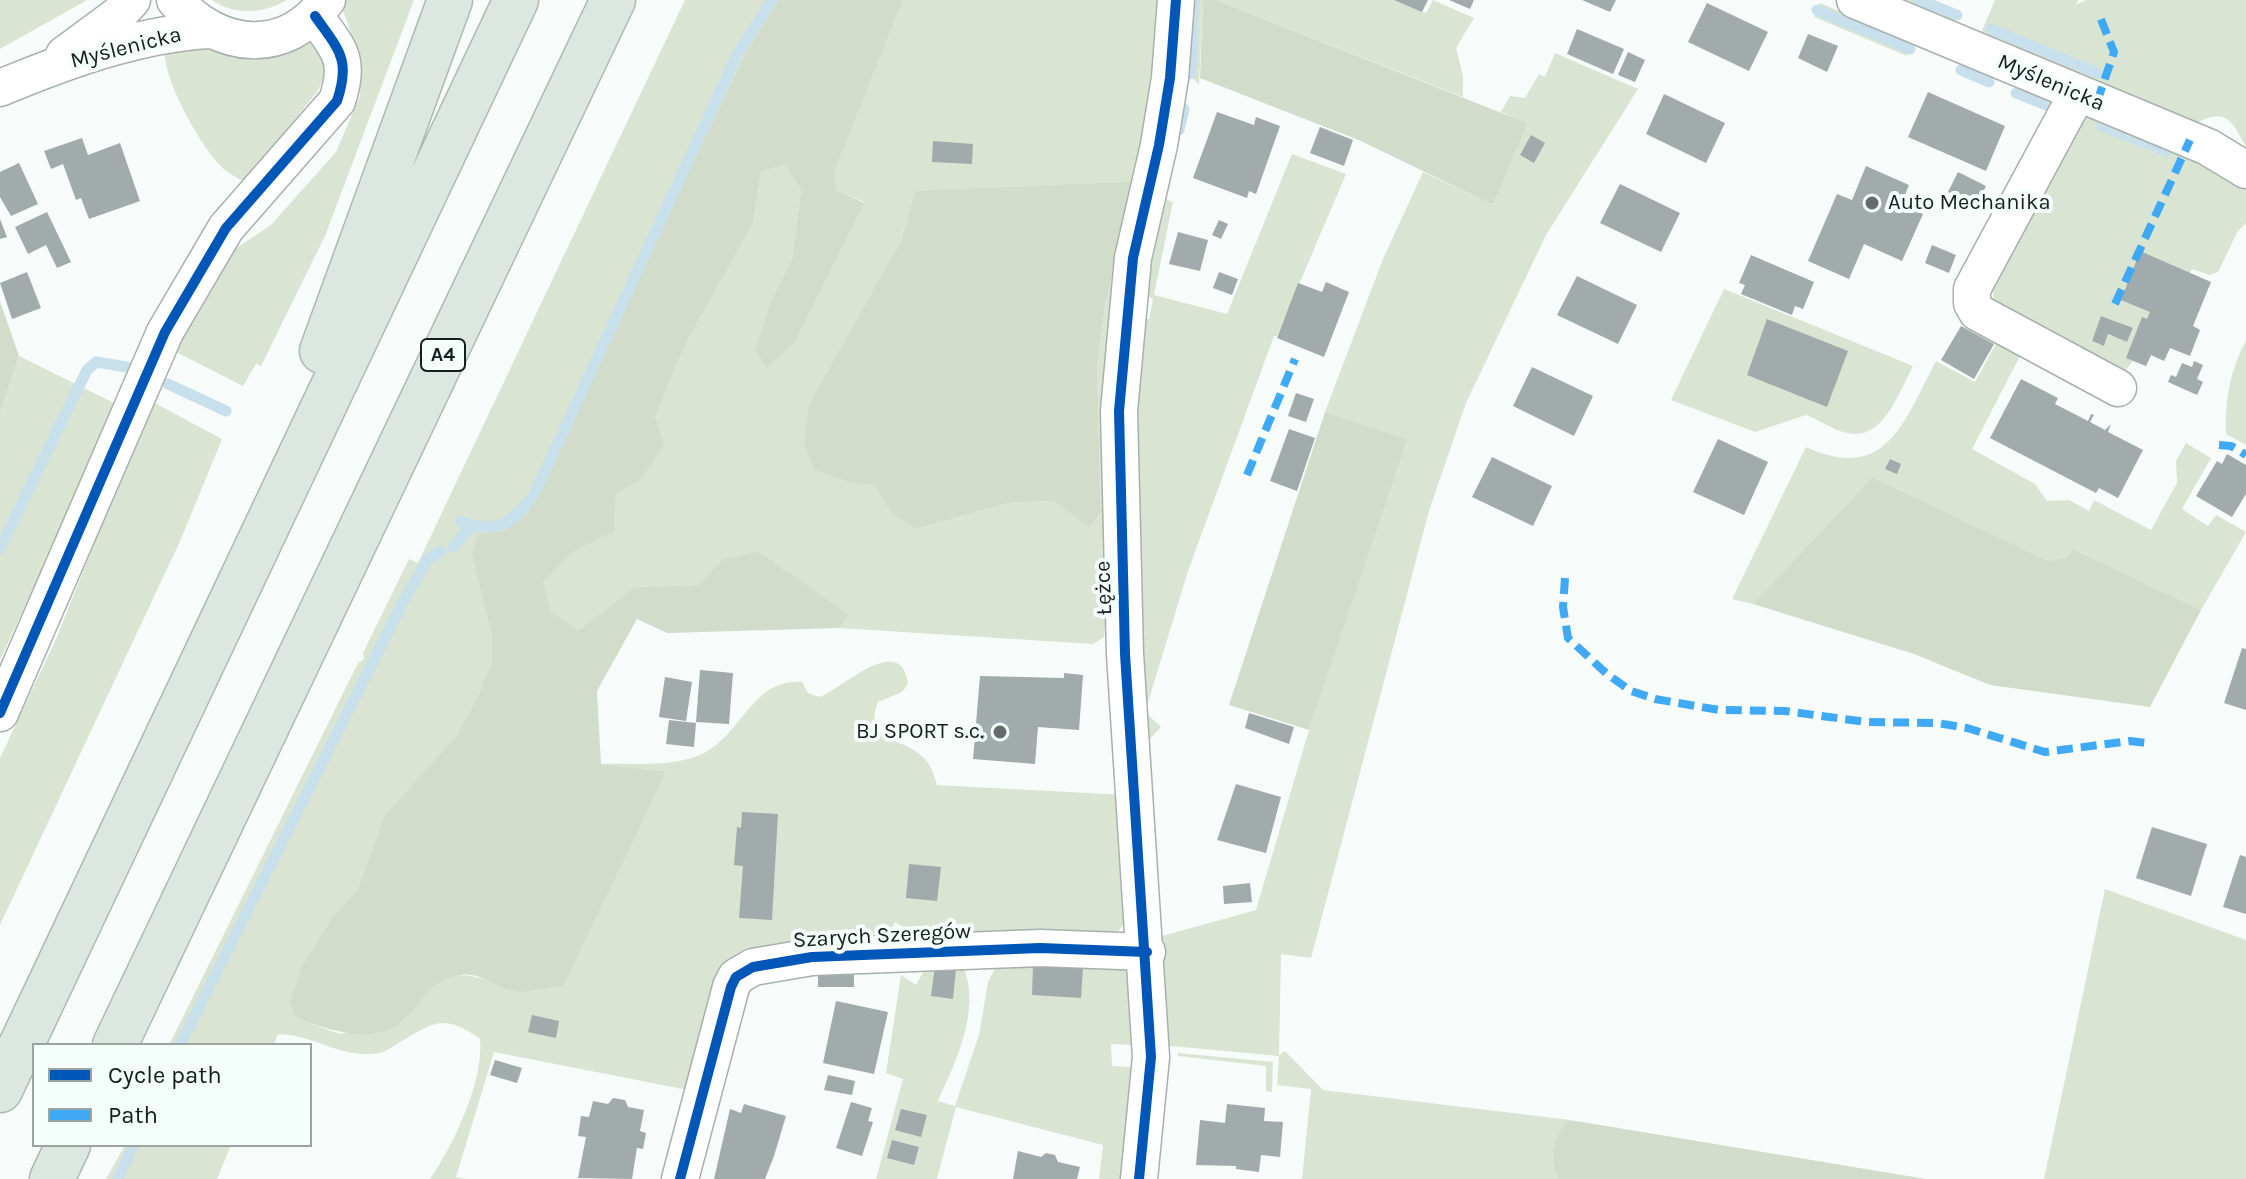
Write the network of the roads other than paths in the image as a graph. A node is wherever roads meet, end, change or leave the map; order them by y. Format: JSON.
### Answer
{"nodes":[{"id":1,"x":132,"y":0,"type":"edge"},
{"id":2,"x":175,"y":0,"type":"edge"},
{"id":3,"x":450,"y":0,"type":"edge"},
{"id":4,"x":516,"y":0,"type":"edge"},
{"id":5,"x":613,"y":0,"type":"edge"},
{"id":6,"x":1176,"y":0,"type":"edge"},
{"id":7,"x":1855,"y":0,"type":"edge"},
{"id":8,"x":321,"y":8,"type":"edge"},
{"id":9,"x":209,"y":30,"type":"junction"},
{"id":10,"x":43,"y":70,"type":"junction"},
{"id":11,"x":0,"y":88,"type":"edge"},
{"id":12,"x":2077,"y":94,"type":"junction"},
{"id":13,"x":2246,"y":170,"type":"edge"},
{"id":14,"x":2118,"y":388,"type":"dead end"},
{"id":15,"x":273,"y":509,"type":"junction"},
{"id":16,"x":0,"y":713,"type":"edge"},
{"id":17,"x":1147,"y":952,"type":"junction"},
{"id":18,"x":116,"y":1043,"type":"edge"},
{"id":19,"x":0,"y":1090,"type":"edge"},
{"id":20,"x":67,"y":1147,"type":"edge"},
{"id":21,"x":52,"y":1179,"type":"edge"},
{"id":22,"x":680,"y":1179,"type":"edge"},
{"id":23,"x":1139,"y":1179,"type":"edge"}],
"edges":[{"from":1,"to":10,"type":"street","name":"Myślenicka"},
{"from":2,"to":9,"type":"street"},
{"from":3,"to":15,"type":"highway"},
{"from":4,"to":15,"type":"highway"},
{"from":5,"to":18,"type":"highway","number":"A4"},
{"from":6,"to":17,"type":"street","name":"Łężce"},
{"from":7,"to":12,"type":"street","name":"Myślenicka"},
{"from":8,"to":9,"type":"street"},
{"from":8,"to":16,"type":"street"},
{"from":9,"to":10,"type":"street","name":"Myślenicka"},
{"from":10,"to":11,"type":"street","name":"Myślenicka"},
{"from":12,"to":13,"type":"street","name":"Myślenicka"},
{"from":12,"to":14,"type":"street"},
{"from":15,"to":19,"type":"highway"},
{"from":17,"to":22,"type":"street","name":"Szarych Szeregów"},
{"from":17,"to":23,"type":"street","name":"Łężce"},
{"from":20,"to":21,"type":"highway"}]}
